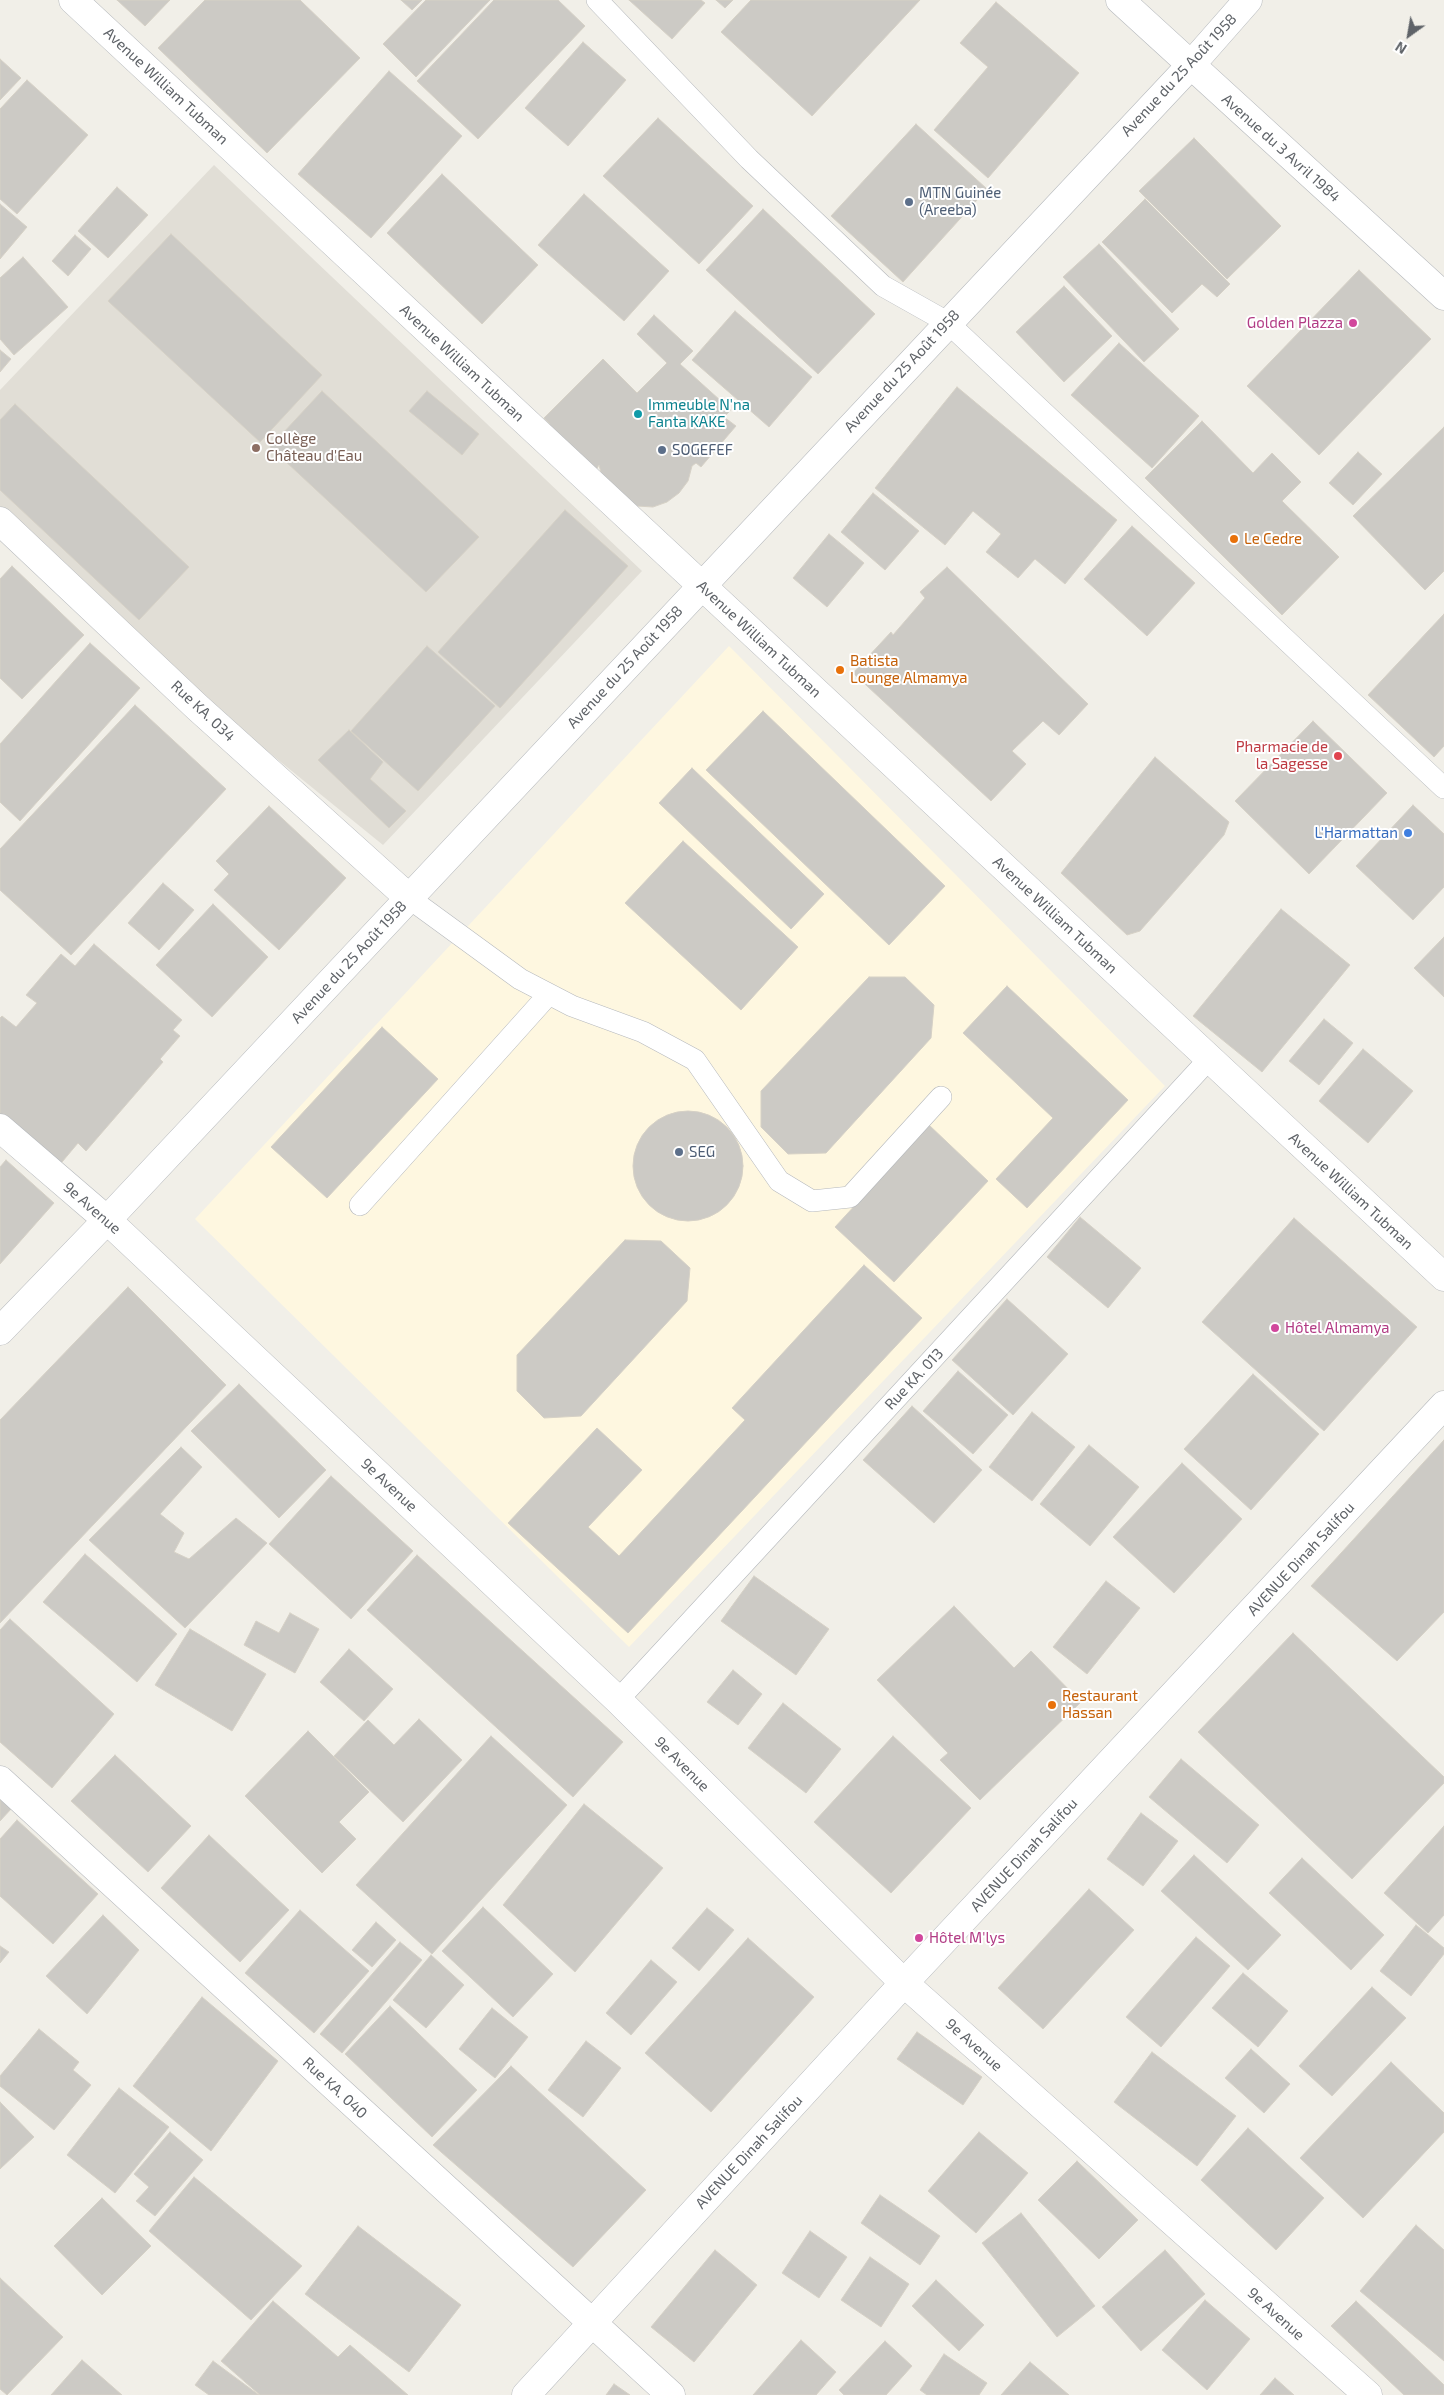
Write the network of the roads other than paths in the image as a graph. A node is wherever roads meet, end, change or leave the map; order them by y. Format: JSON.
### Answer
{"nodes":[{"id":1,"x":73,"y":0,"type":"edge"},
{"id":2,"x":597,"y":0,"type":"edge"},
{"id":3,"x":1120,"y":0,"type":"edge"},
{"id":4,"x":1248,"y":0,"type":"edge"},
{"id":5,"x":1190,"y":66,"type":"junction"},
{"id":6,"x":1444,"y":296,"type":"edge"},
{"id":7,"x":947,"y":322,"type":"junction"},
{"id":8,"x":0,"y":521,"type":"edge"},
{"id":9,"x":701,"y":585,"type":"junction"},
{"id":10,"x":1444,"y":788,"type":"edge"},
{"id":11,"x":409,"y":898,"type":"junction"},
{"id":12,"x":549,"y":994,"type":"junction"},
{"id":13,"x":1210,"y":1058,"type":"junction"},
{"id":14,"x":941,"y":1097,"type":"dead end"},
{"id":15,"x":0,"y":1128,"type":"edge"},
{"id":16,"x":360,"y":1205,"type":"dead end"},
{"id":17,"x":107,"y":1220,"type":"junction"},
{"id":18,"x":1444,"y":1277,"type":"edge"},
{"id":19,"x":0,"y":1331,"type":"edge"},
{"id":20,"x":1444,"y":1405,"type":"edge"},
{"id":21,"x":618,"y":1700,"type":"junction"},
{"id":22,"x":0,"y":1780,"type":"edge"},
{"id":23,"x":904,"y":1983,"type":"junction"},
{"id":24,"x":591,"y":2324,"type":"junction"},
{"id":25,"x":526,"y":2395,"type":"edge"},
{"id":26,"x":670,"y":2395,"type":"edge"},
{"id":27,"x":1368,"y":2395,"type":"edge"}],
"edges":[{"from":1,"to":9,"type":"street","name":"Avenue William Tubman"},
{"from":2,"to":7,"type":"lane"},
{"from":3,"to":5,"type":"street","name":"Avenue du 3 Avril 1984"},
{"from":4,"to":5,"type":"street","name":"Avenue du 25 Août 1958"},
{"from":5,"to":6,"type":"street","name":"Avenue du 3 Avril 1984"},
{"from":5,"to":7,"type":"street","name":"Avenue du 25 Août 1958"},
{"from":7,"to":9,"type":"street","name":"Avenue du 25 Août 1958"},
{"from":7,"to":10,"type":"lane"},
{"from":8,"to":11,"type":"street","name":"Rue KA. 034"},
{"from":9,"to":11,"type":"street","name":"Avenue du 25 Août 1958"},
{"from":9,"to":13,"type":"street","name":"Avenue William Tubman"},
{"from":11,"to":12,"type":"lane"},
{"from":11,"to":17,"type":"street","name":"Avenue du 25 Août 1958"},
{"from":12,"to":14,"type":"lane"},
{"from":12,"to":16,"type":"lane"},
{"from":13,"to":18,"type":"street","name":"Avenue William Tubman"},
{"from":13,"to":21,"type":"lane","name":"Rue KA. 013"},
{"from":15,"to":17,"type":"street","name":"9e Avenue"},
{"from":17,"to":19,"type":"street","name":"Avenue du 25 Août 1958"},
{"from":17,"to":21,"type":"street","name":"9e Avenue"},
{"from":20,"to":23,"type":"street","name":"AVENUE Dinah Salifou"},
{"from":21,"to":23,"type":"street","name":"9e Avenue"},
{"from":22,"to":24,"type":"street","name":"Rue KA. 040"},
{"from":23,"to":24,"type":"street","name":"AVENUE Dinah Salifou"},
{"from":23,"to":27,"type":"street","name":"9e Avenue"},
{"from":24,"to":25,"type":"street","name":"AVENUE Dinah Salifou"},
{"from":24,"to":26,"type":"street","name":"Rue KA. 040"}]}
